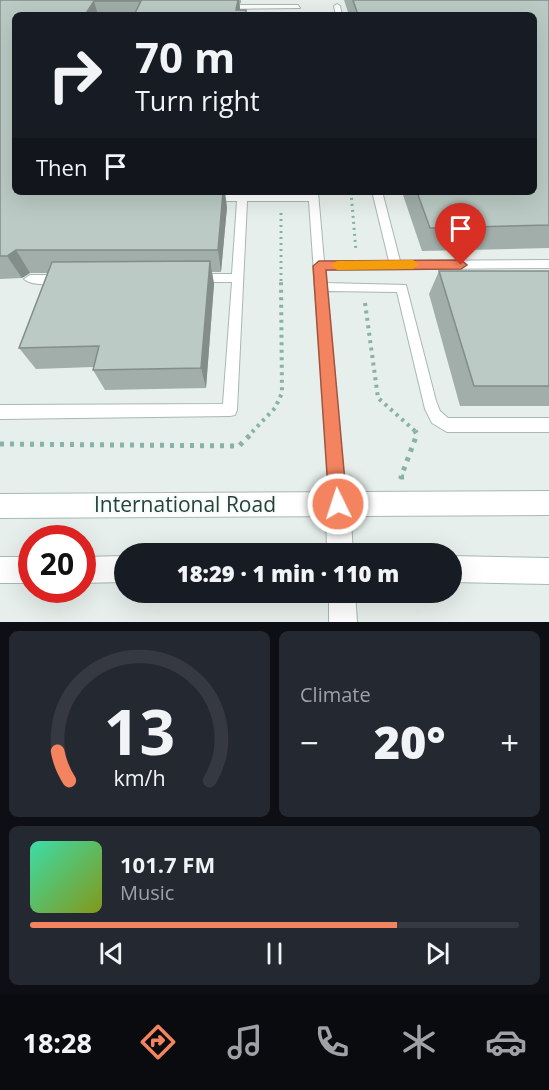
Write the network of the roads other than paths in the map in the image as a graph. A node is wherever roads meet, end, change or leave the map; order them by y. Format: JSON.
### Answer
{"nodes":[{"id":1,"x":254,"y":0,"type":"edge"},
{"id":2,"x":298,"y":4,"type":"edge"},
{"id":3,"x":337,"y":6,"type":"dead end"},
{"id":4,"x":217,"y":7,"type":"edge"},
{"id":5,"x":253,"y":7,"type":"junction"},
{"id":6,"x":338,"y":12,"type":"edge"},
{"id":7,"x":313,"y":195,"type":"edge"},
{"id":8,"x":378,"y":195,"type":"dead end"},
{"id":9,"x":197,"y":198,"type":"edge"},
{"id":10,"x":242,"y":198,"type":"junction"},
{"id":11,"x":549,"y":264,"type":"edge"},
{"id":12,"x":395,"y":265,"type":"junction"},
{"id":13,"x":319,"y":266,"type":"junction"},
{"id":14,"x":76,"y":278,"type":"edge"},
{"id":15,"x":180,"y":278,"type":"edge"},
{"id":16,"x":237,"y":278,"type":"junction"},
{"id":17,"x":30,"y":279,"type":"dead end"},
{"id":18,"x":321,"y":287,"type":"junction"},
{"id":19,"x":0,"y":412,"type":"edge"},
{"id":20,"x":549,"y":425,"type":"edge"},
{"id":21,"x":549,"y":503,"type":"edge"},
{"id":22,"x":338,"y":504,"type":"junction"},
{"id":23,"x":0,"y":506,"type":"edge"},
{"id":24,"x":340,"y":543,"type":"edge"},
{"id":25,"x":114,"y":569,"type":"edge"},
{"id":26,"x":0,"y":570,"type":"edge"},
{"id":27,"x":18,"y":570,"type":"edge"},
{"id":28,"x":96,"y":570,"type":"edge"},
{"id":29,"x":462,"y":570,"type":"edge"},
{"id":30,"x":549,"y":571,"type":"edge"},
{"id":31,"x":342,"y":603,"type":"edge"},
{"id":32,"x":343,"y":622,"type":"edge"}],
"edges":[{"from":1,"to":5,"type":"lane"},
{"from":2,"to":5,"type":"lane"},
{"from":3,"to":6,"type":"lane"},
{"from":4,"to":5,"type":"lane"},
{"from":7,"to":10,"type":"lane"},
{"from":7,"to":13,"type":"lane"},
{"from":8,"to":12,"type":"lane"},
{"from":9,"to":10,"type":"lane"},
{"from":10,"to":16,"type":"lane"},
{"from":11,"to":12,"type":"lane"},
{"from":12,"to":13,"type":"lane"},
{"from":13,"to":18,"type":"lane"},
{"from":14,"to":17,"type":"lane"},
{"from":15,"to":16,"type":"lane"},
{"from":16,"to":19,"type":"lane"},
{"from":18,"to":20,"type":"lane"},
{"from":18,"to":22,"type":"lane"},
{"from":21,"to":22,"type":"main road","name":"International Road"},
{"from":22,"to":23,"type":"main road","name":"International Road"},
{"from":22,"to":24,"type":"main road"},
{"from":25,"to":28,"type":"main road"},
{"from":26,"to":27,"type":"main road"},
{"from":29,"to":30,"type":"main road"},
{"from":31,"to":32,"type":"main road"}]}
